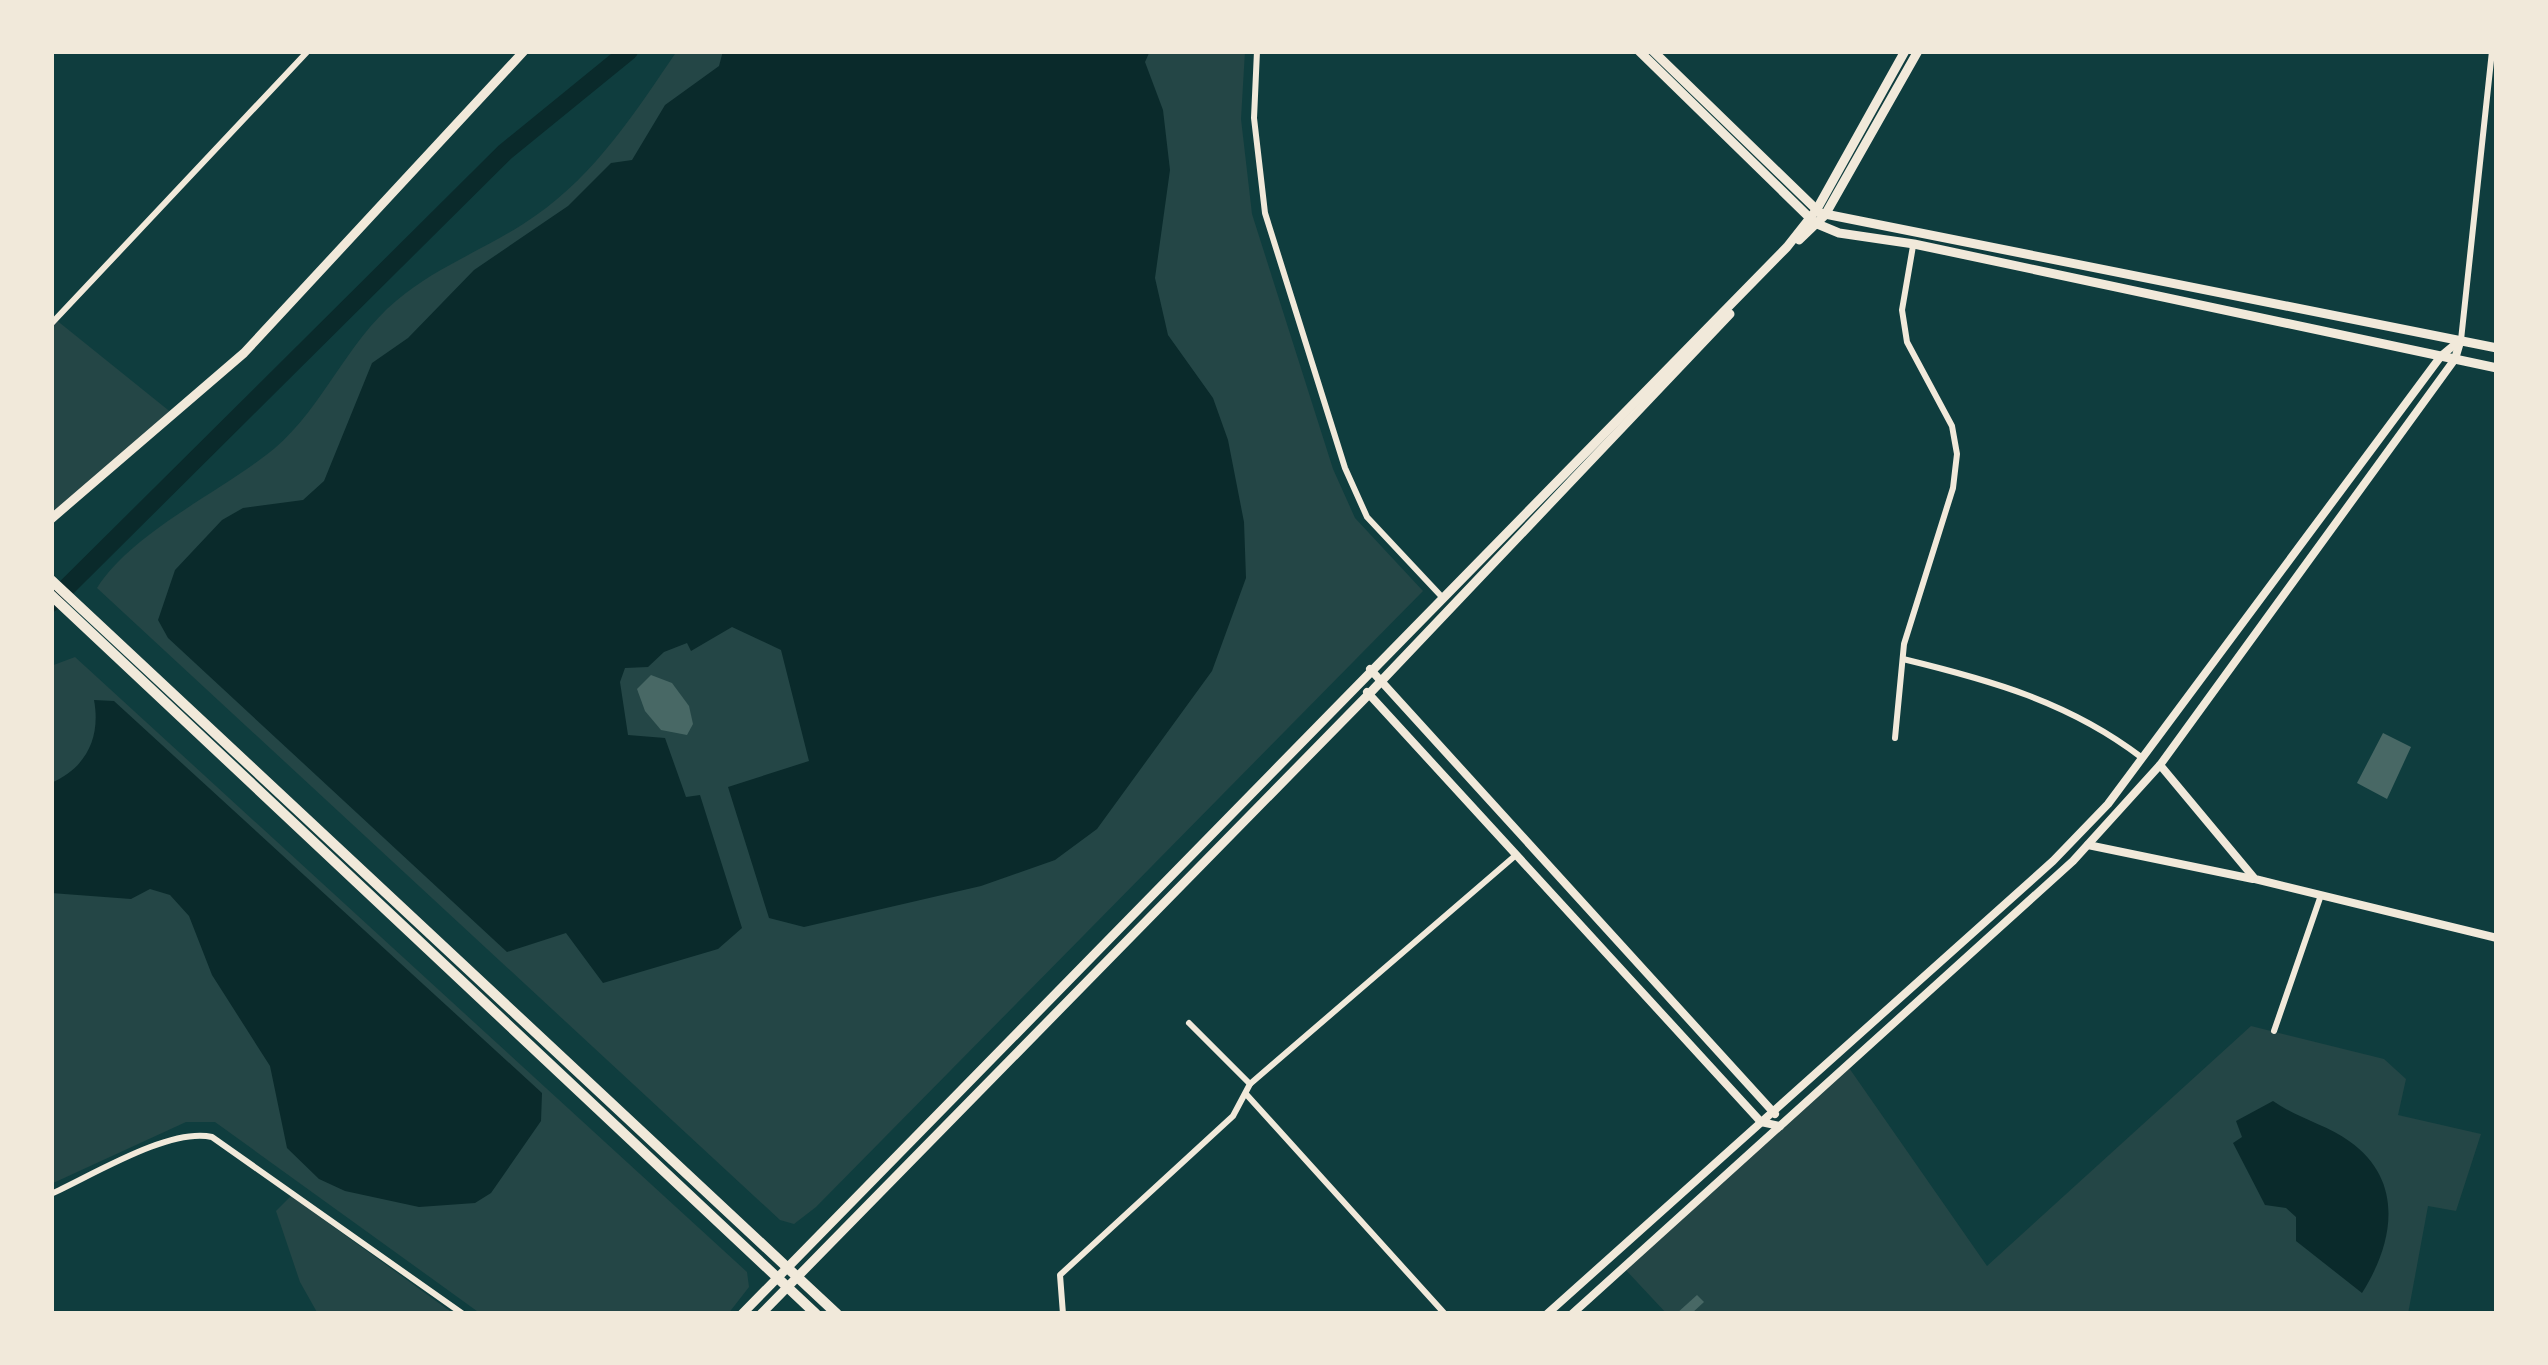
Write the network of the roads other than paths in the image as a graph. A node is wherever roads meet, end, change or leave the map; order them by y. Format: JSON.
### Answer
{"nodes":[{"id":1,"x":308,"y":51,"type":"edge"},
{"id":2,"x":524,"y":51,"type":"edge"},
{"id":3,"x":1257,"y":51,"type":"edge"},
{"id":4,"x":1639,"y":51,"type":"edge"},
{"id":5,"x":1653,"y":51,"type":"edge"},
{"id":6,"x":1905,"y":51,"type":"edge"},
{"id":7,"x":1918,"y":51,"type":"edge"},
{"id":8,"x":2492,"y":51,"type":"edge"},
{"id":9,"x":1817,"y":216,"type":"junction"},
{"id":10,"x":1916,"y":230,"type":"junction"},
{"id":11,"x":1914,"y":244,"type":"junction"},
{"id":12,"x":51,"y":324,"type":"edge"},
{"id":13,"x":2461,"y":340,"type":"junction"},
{"id":14,"x":2497,"y":348,"type":"edge"},
{"id":15,"x":2441,"y":356,"type":"junction"},
{"id":16,"x":2455,"y":359,"type":"junction"},
{"id":17,"x":2497,"y":368,"type":"edge"},
{"id":18,"x":51,"y":519,"type":"edge"},
{"id":19,"x":51,"y":580,"type":"edge"},
{"id":20,"x":51,"y":595,"type":"edge"},
{"id":21,"x":1442,"y":597,"type":"junction"},
{"id":22,"x":105,"y":638,"type":"junction"},
{"id":23,"x":1903,"y":659,"type":"junction"},
{"id":24,"x":1370,"y":669,"type":"junction"},
{"id":25,"x":1381,"y":681,"type":"junction"},
{"id":26,"x":1357,"y":683,"type":"junction"},
{"id":27,"x":1369,"y":694,"type":"junction"},
{"id":28,"x":1895,"y":738,"type":"dead end"},
{"id":29,"x":2144,"y":759,"type":"junction"},
{"id":30,"x":2160,"y":765,"type":"junction"},
{"id":31,"x":2088,"y":845,"type":"junction"},
{"id":32,"x":1516,"y":855,"type":"junction"},
{"id":33,"x":2255,"y":879,"type":"junction"},
{"id":34,"x":2320,"y":898,"type":"junction"},
{"id":35,"x":2497,"y":938,"type":"edge"},
{"id":36,"x":1189,"y":1023,"type":"dead end"},
{"id":37,"x":2274,"y":1030,"type":"dead end"},
{"id":38,"x":1250,"y":1084,"type":"junction"},
{"id":39,"x":1246,"y":1094,"type":"junction"},
{"id":40,"x":1773,"y":1111,"type":"junction"},
{"id":41,"x":1761,"y":1122,"type":"junction"},
{"id":42,"x":1780,"y":1126,"type":"junction"},
{"id":43,"x":51,"y":1194,"type":"edge"},
{"id":44,"x":788,"y":1265,"type":"junction"},
{"id":45,"x":777,"y":1276,"type":"junction"},
{"id":46,"x":797,"y":1276,"type":"junction"},
{"id":47,"x":787,"y":1286,"type":"junction"},
{"id":48,"x":463,"y":1314,"type":"edge"},
{"id":49,"x":742,"y":1314,"type":"edge"},
{"id":50,"x":761,"y":1314,"type":"edge"},
{"id":51,"x":816,"y":1314,"type":"edge"},
{"id":52,"x":837,"y":1314,"type":"edge"},
{"id":53,"x":1063,"y":1314,"type":"edge"},
{"id":54,"x":1445,"y":1314,"type":"edge"},
{"id":55,"x":1547,"y":1314,"type":"edge"},
{"id":56,"x":1572,"y":1314,"type":"edge"}],
"edges":[{"from":1,"to":12,"type":"street"},
{"from":2,"to":18,"type":"main road"},
{"from":3,"to":21,"type":"street"},
{"from":4,"to":9,"type":"main road"},
{"from":5,"to":9,"type":"main road"},
{"from":6,"to":9,"type":"main road"},
{"from":7,"to":9,"type":"main road"},
{"from":8,"to":13,"type":"street"},
{"from":9,"to":10,"type":"main road"},
{"from":9,"to":11,"type":"main road"},
{"from":9,"to":21,"type":"main road"},
{"from":9,"to":25,"type":"main road"},
{"from":10,"to":11,"type":"street"},
{"from":10,"to":13,"type":"main road"},
{"from":11,"to":15,"type":"main road"},
{"from":11,"to":23,"type":"street"},
{"from":13,"to":14,"type":"main road"},
{"from":13,"to":15,"type":"street"},
{"from":13,"to":16,"type":"street"},
{"from":15,"to":16,"type":"main road"},
{"from":15,"to":29,"type":"street"},
{"from":16,"to":17,"type":"main road"},
{"from":16,"to":30,"type":"street"},
{"from":19,"to":22,"type":"main road"},
{"from":20,"to":22,"type":"main road"},
{"from":21,"to":24,"type":"main road"},
{"from":22,"to":44,"type":"main road"},
{"from":22,"to":45,"type":"main road"},
{"from":23,"to":28,"type":"street"},
{"from":23,"to":29,"type":"street"},
{"from":24,"to":25,"type":"street"},
{"from":24,"to":26,"type":"main road"},
{"from":25,"to":27,"type":"main road"},
{"from":25,"to":40,"type":"street"},
{"from":26,"to":27,"type":"street"},
{"from":26,"to":44,"type":"main road"},
{"from":27,"to":32,"type":"street"},
{"from":27,"to":46,"type":"main road"},
{"from":29,"to":40,"type":"street"},
{"from":30,"to":31,"type":"street"},
{"from":30,"to":33,"type":"street"},
{"from":31,"to":33,"type":"street"},
{"from":31,"to":42,"type":"street"},
{"from":32,"to":38,"type":"street"},
{"from":32,"to":41,"type":"street"},
{"from":33,"to":34,"type":"street"},
{"from":34,"to":35,"type":"street"},
{"from":34,"to":37,"type":"street"},
{"from":36,"to":38,"type":"street"},
{"from":38,"to":39,"type":"street"},
{"from":39,"to":53,"type":"street"},
{"from":39,"to":54,"type":"street"},
{"from":40,"to":41,"type":"street"},
{"from":40,"to":42,"type":"street"},
{"from":41,"to":42,"type":"street"},
{"from":41,"to":55,"type":"street"},
{"from":42,"to":56,"type":"street"},
{"from":43,"to":48,"type":"street"},
{"from":44,"to":45,"type":"main road"},
{"from":44,"to":46,"type":"main road"},
{"from":45,"to":47,"type":"main road"},
{"from":45,"to":49,"type":"main road"},
{"from":46,"to":47,"type":"main road"},
{"from":46,"to":52,"type":"main road"},
{"from":47,"to":50,"type":"main road"},
{"from":47,"to":51,"type":"main road"}]}
